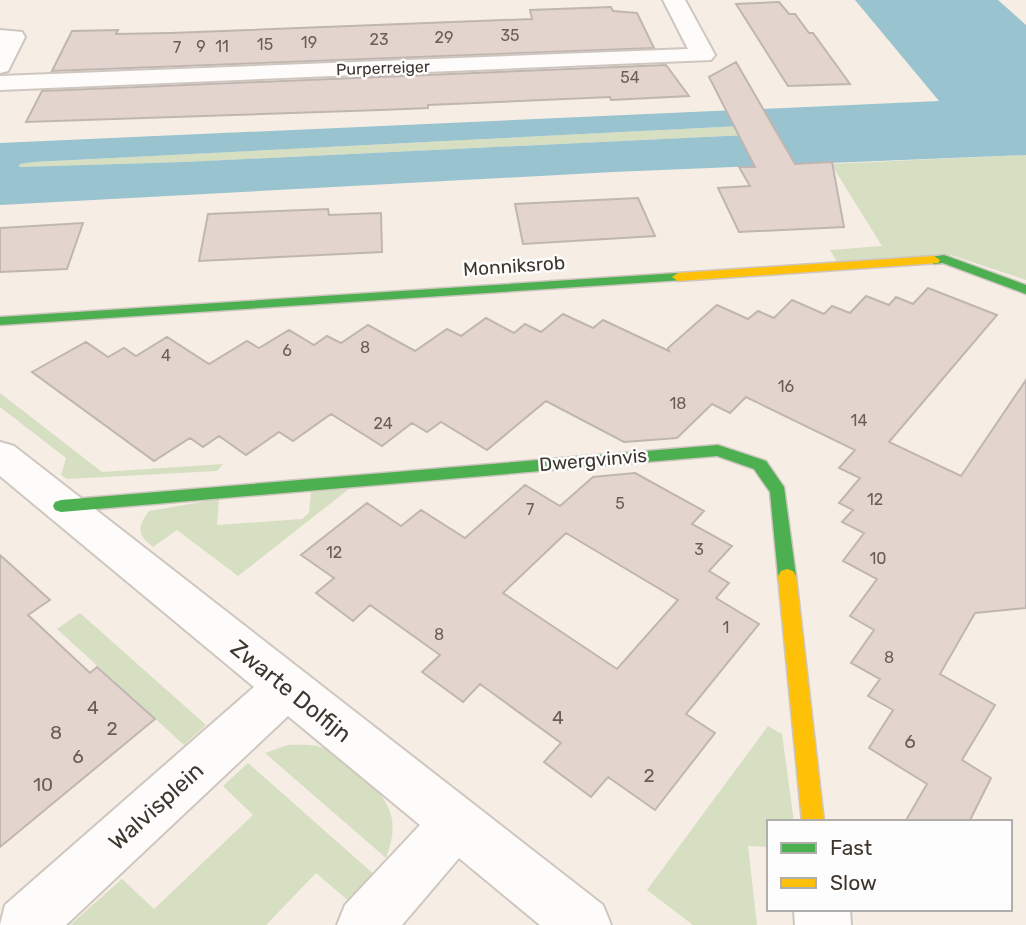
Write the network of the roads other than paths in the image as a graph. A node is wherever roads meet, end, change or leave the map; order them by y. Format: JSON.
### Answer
{"nodes":[{"id":1,"x":674,"y":0,"type":"edge"},
{"id":2,"x":0,"y":37,"type":"edge"},
{"id":3,"x":0,"y":66,"type":"edge"},
{"id":4,"x":0,"y":83,"type":"edge"},
{"id":5,"x":1026,"y":290,"type":"edge"},
{"id":6,"x":0,"y":321,"type":"edge"},
{"id":7,"x":0,"y":455,"type":"edge"},
{"id":8,"x":61,"y":506,"type":"junction"},
{"id":9,"x":287,"y":687,"type":"junction"},
{"id":10,"x":813,"y":820,"type":"edge"},
{"id":11,"x":456,"y":823,"type":"junction"},
{"id":12,"x":25,"y":925,"type":"edge"},
{"id":13,"x":365,"y":925,"type":"edge"},
{"id":14,"x":583,"y":925,"type":"edge"}],
"edges":[{"from":1,"to":4,"type":"street","name":"Purperreiger"},
{"from":2,"to":3,"type":"street"},
{"from":5,"to":6,"type":"street","name":"Monniksrob"},
{"from":7,"to":8,"type":"street","name":"Zwarte Dolfijn"},
{"from":8,"to":9,"type":"street","name":"Zwarte Dolfijn"},
{"from":8,"to":10,"type":"street","name":"Dwergvinvis"},
{"from":9,"to":11,"type":"street","name":"Zwarte Dolfijn"},
{"from":9,"to":12,"type":"street","name":"Walvisplein"},
{"from":11,"to":13,"type":"street"},
{"from":11,"to":14,"type":"street","name":"Zwarte Dolfijn"}]}
